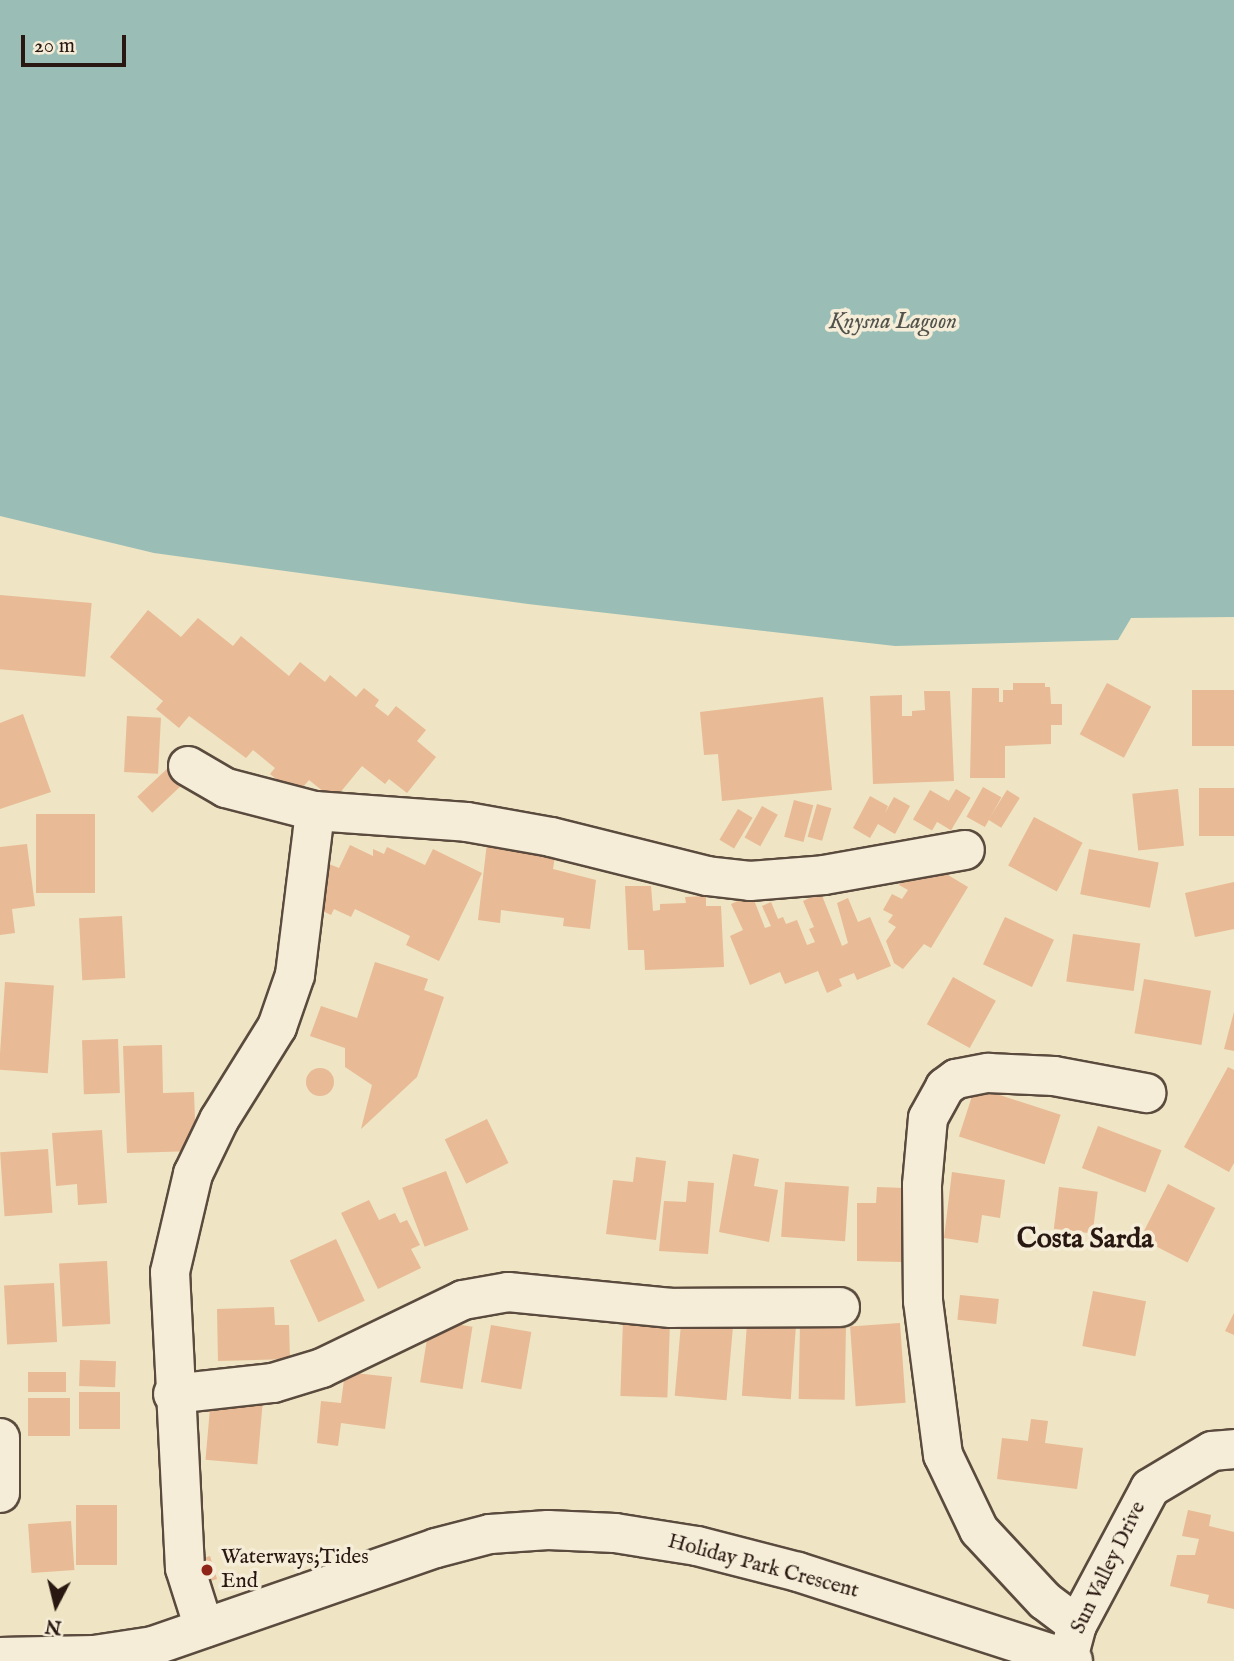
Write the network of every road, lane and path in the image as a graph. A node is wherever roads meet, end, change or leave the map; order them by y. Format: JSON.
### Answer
{"nodes":[{"id":1,"x":188,"y":766,"type":"dead end"},
{"id":2,"x":315,"y":811,"type":"junction"},
{"id":3,"x":965,"y":850,"type":"dead end"},
{"id":4,"x":1146,"y":1093,"type":"dead end"},
{"id":5,"x":840,"y":1307,"type":"dead end"},
{"id":6,"x":173,"y":1394,"type":"junction"},
{"id":7,"x":0,"y":1438,"type":"edge"},
{"id":8,"x":1234,"y":1449,"type":"edge"},
{"id":9,"x":0,"y":1493,"type":"edge"},
{"id":10,"x":204,"y":1628,"type":"junction"},
{"id":11,"x":1073,"y":1648,"type":"edge"},
{"id":12,"x":0,"y":1657,"type":"edge"}],
"edges":[{"from":1,"to":2,"type":"street"},
{"from":2,"to":3,"type":"street"},
{"from":2,"to":6,"type":"street"},
{"from":4,"to":11,"type":"street"},
{"from":5,"to":6,"type":"street"},
{"from":6,"to":10,"type":"street"},
{"from":7,"to":9,"type":"street"},
{"from":8,"to":11,"type":"street","name":"Sun Valley Drive"},
{"from":10,"to":11,"type":"street","name":"Holiday Park Crescent"},
{"from":10,"to":12,"type":"street","name":"Holiday Park Crescent"}]}
